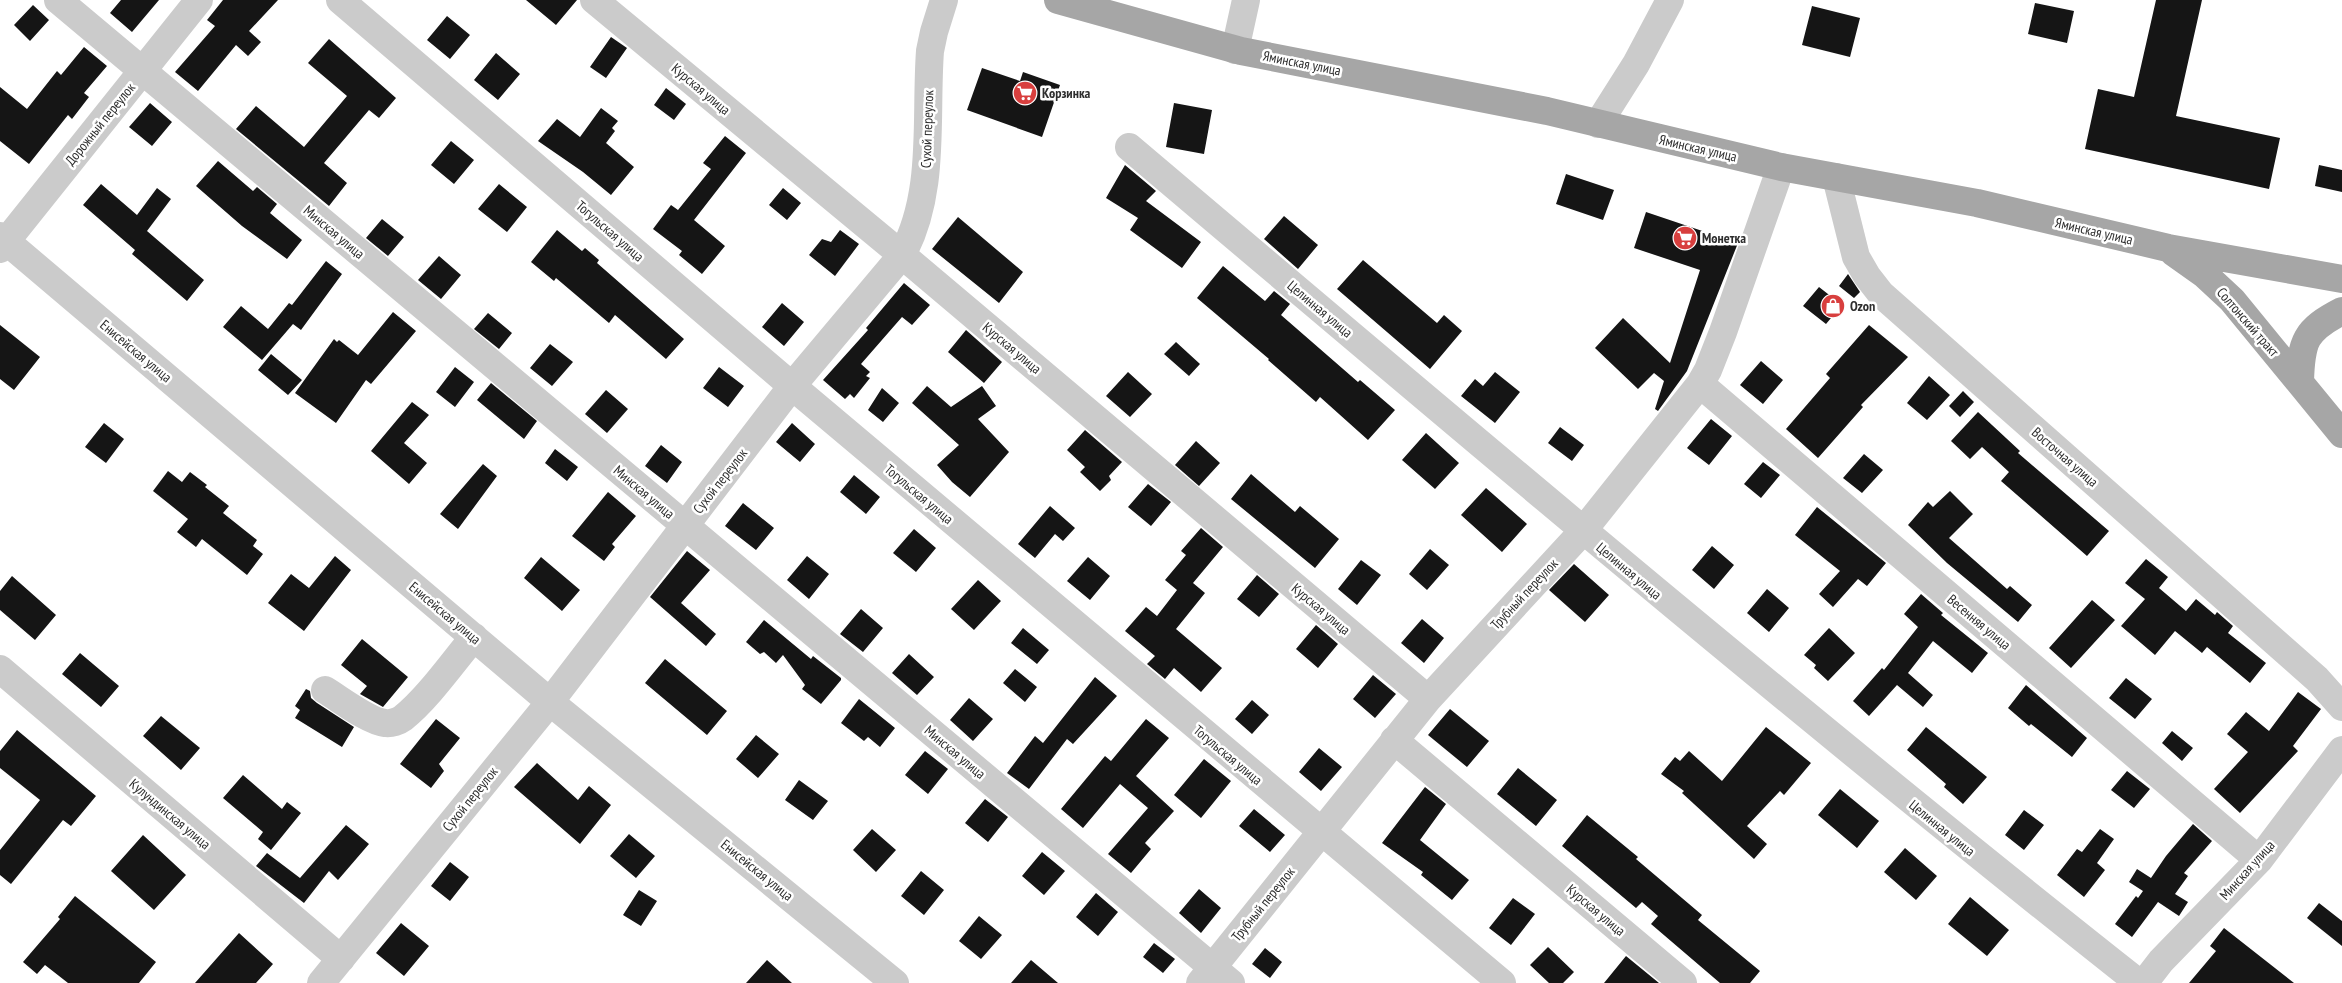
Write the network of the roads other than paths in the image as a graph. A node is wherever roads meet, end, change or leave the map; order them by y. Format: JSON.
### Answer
{"nodes":[{"id":1,"x":58,"y":0,"type":"edge"},
{"id":2,"x":199,"y":0,"type":"edge"},
{"id":3,"x":340,"y":0,"type":"edge"},
{"id":4,"x":594,"y":0,"type":"edge"},
{"id":5,"x":944,"y":0,"type":"edge"},
{"id":6,"x":1246,"y":0,"type":"edge"},
{"id":7,"x":1670,"y":0,"type":"edge"},
{"id":8,"x":1068,"y":1,"type":"edge"},
{"id":9,"x":1235,"y":50,"type":"junction"},
{"id":10,"x":142,"y":71,"type":"junction"},
{"id":11,"x":1598,"y":124,"type":"junction"},
{"id":12,"x":1129,"y":147,"type":"dead end"},
{"id":13,"x":1781,"y":167,"type":"junction"},
{"id":14,"x":1836,"y":176,"type":"junction"},
{"id":15,"x":2,"y":242,"type":"edge"},
{"id":16,"x":2168,"y":248,"type":"junction"},
{"id":17,"x":902,"y":255,"type":"junction"},
{"id":18,"x":2342,"y":279,"type":"edge"},
{"id":19,"x":2342,"y":311,"type":"edge"},
{"id":20,"x":2300,"y":382,"type":"junction"},
{"id":21,"x":1700,"y":384,"type":"junction"},
{"id":22,"x":792,"y":386,"type":"junction"},
{"id":23,"x":2342,"y":434,"type":"edge"},
{"id":24,"x":685,"y":526,"type":"junction"},
{"id":25,"x":1582,"y":532,"type":"junction"},
{"id":26,"x":474,"y":637,"type":"junction"},
{"id":27,"x":0,"y":669,"type":"edge"},
{"id":28,"x":324,"y":690,"type":"dead end"},
{"id":29,"x":1428,"y":699,"type":"junction"},
{"id":30,"x":550,"y":702,"type":"junction"},
{"id":31,"x":2342,"y":707,"type":"edge"},
{"id":32,"x":1394,"y":740,"type":"junction"},
{"id":33,"x":2342,"y":750,"type":"edge"},
{"id":34,"x":1320,"y":832,"type":"junction"},
{"id":35,"x":2259,"y":860,"type":"junction"},
{"id":36,"x":341,"y":959,"type":"junction"},
{"id":37,"x":1215,"y":978,"type":"edge"},
{"id":38,"x":881,"y":979,"type":"edge"},
{"id":39,"x":321,"y":983,"type":"edge"},
{"id":40,"x":1502,"y":983,"type":"edge"},
{"id":41,"x":1683,"y":983,"type":"edge"},
{"id":42,"x":2139,"y":983,"type":"edge"},
{"id":43,"x":2144,"y":983,"type":"edge"}],
"edges":[{"from":1,"to":10,"type":"street","name":"Минская улица"},
{"from":2,"to":10,"type":"street","name":"Дорожный переулок"},
{"from":3,"to":22,"type":"street","name":"Тогульская улица"},
{"from":4,"to":17,"type":"street","name":"Курская улица"},
{"from":5,"to":17,"type":"street","name":"Сухой переулок"},
{"from":6,"to":9,"type":"street"},
{"from":7,"to":11,"type":"street"},
{"from":8,"to":9,"type":"main road","name":"Яминская улица"},
{"from":9,"to":11,"type":"main road","name":"Яминская улица"},
{"from":10,"to":15,"type":"street","name":"Дорожный переулок"},
{"from":10,"to":24,"type":"street","name":"Минская улица"},
{"from":11,"to":13,"type":"main road","name":"Яминская улица"},
{"from":12,"to":25,"type":"street","name":"Целинная улица"},
{"from":13,"to":14,"type":"main road","name":"Яминская улица"},
{"from":13,"to":21,"type":"street","name":"Трубный переулок"},
{"from":14,"to":16,"type":"main road","name":"Яминская улица"},
{"from":14,"to":31,"type":"street","name":"Восточная улица"},
{"from":15,"to":26,"type":"street","name":"Енисейская улица"},
{"from":16,"to":18,"type":"main road","name":"Яминская улица"},
{"from":16,"to":20,"type":"main road","name":"Солтонский тракт"},
{"from":17,"to":22,"type":"street","name":"Сухой переулок"},
{"from":17,"to":29,"type":"street","name":"Курская улица"},
{"from":19,"to":20,"type":"main road"},
{"from":20,"to":23,"type":"main road","name":"Солтонский тракт"},
{"from":21,"to":25,"type":"street","name":"Трубный переулок"},
{"from":21,"to":35,"type":"street","name":"Весенняя улица"},
{"from":22,"to":24,"type":"street","name":"Сухой переулок"},
{"from":22,"to":34,"type":"street","name":"Тогульская улица"},
{"from":24,"to":30,"type":"street","name":"Сухой переулок"},
{"from":24,"to":37,"type":"street","name":"Минская улица"},
{"from":25,"to":29,"type":"street","name":"Трубный переулок"},
{"from":25,"to":42,"type":"street","name":"Целинная улица"},
{"from":26,"to":28,"type":"street"},
{"from":26,"to":30,"type":"street","name":"Енисейская улица"},
{"from":27,"to":36,"type":"street","name":"Кулундинская улица"},
{"from":29,"to":32,"type":"street","name":"Трубный переулок"},
{"from":30,"to":36,"type":"street","name":"Сухой переулок"},
{"from":30,"to":38,"type":"street","name":"Енисейская улица"},
{"from":32,"to":34,"type":"street","name":"Трубный переулок"},
{"from":32,"to":41,"type":"street","name":"Курская улица"},
{"from":33,"to":35,"type":"street","name":"Минская улица"},
{"from":34,"to":37,"type":"street","name":"Трубный переулок"},
{"from":34,"to":40,"type":"street","name":"Тогульская улица"},
{"from":35,"to":43,"type":"street","name":"Минская улица"},
{"from":36,"to":39,"type":"street","name":"Сухой переулок"}]}
